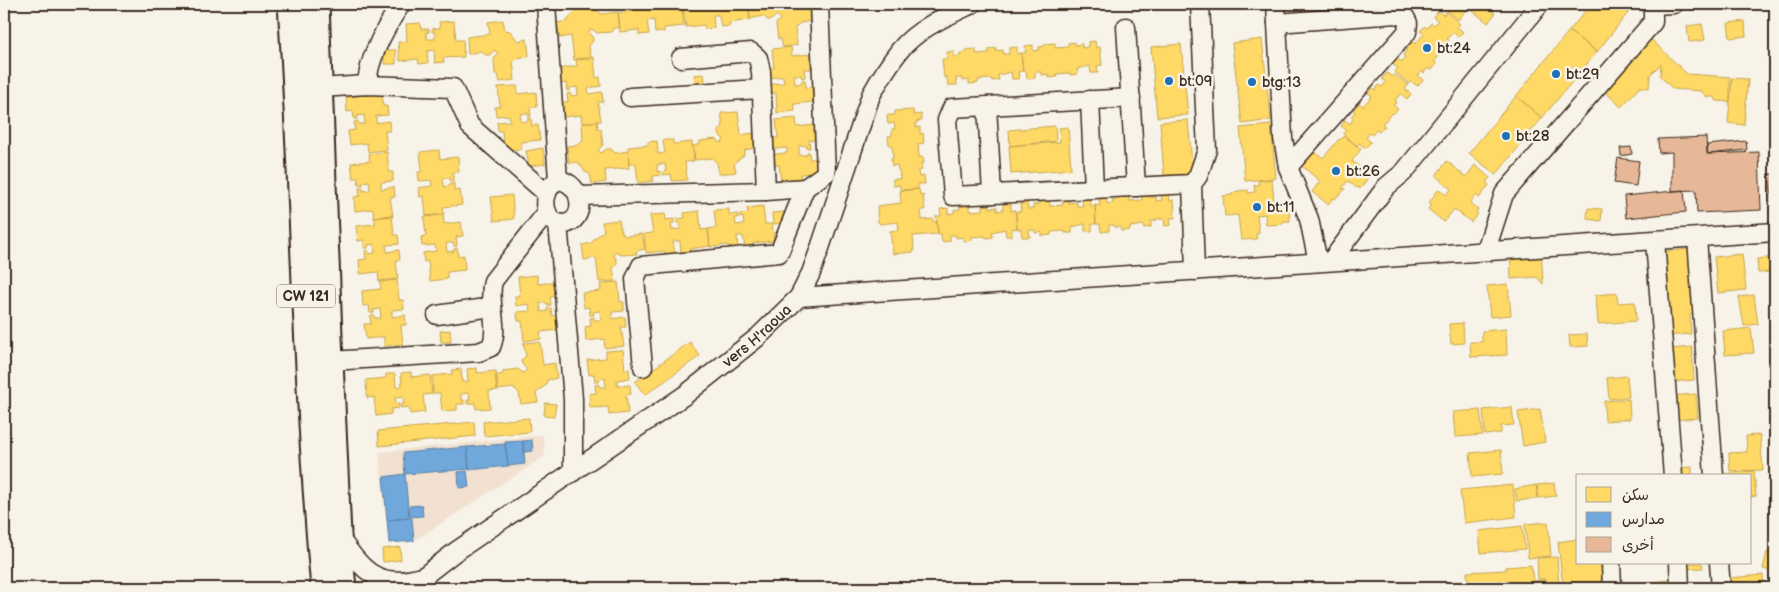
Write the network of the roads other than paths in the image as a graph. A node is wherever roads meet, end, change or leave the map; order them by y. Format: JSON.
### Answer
{"nodes":[{"id":1,"x":291,"y":4,"type":"edge"},
{"id":2,"x":316,"y":4,"type":"edge"},
{"id":3,"x":401,"y":4,"type":"edge"},
{"id":4,"x":546,"y":4,"type":"edge"},
{"id":5,"x":819,"y":4,"type":"edge"},
{"id":6,"x":972,"y":4,"type":"edge"},
{"id":7,"x":1200,"y":4,"type":"edge"},
{"id":8,"x":1276,"y":4,"type":"edge"},
{"id":9,"x":1540,"y":4,"type":"edge"},
{"id":10,"x":1653,"y":4,"type":"edge"},
{"id":11,"x":1674,"y":4,"type":"edge"},
{"id":12,"x":1277,"y":23,"type":"junction"},
{"id":13,"x":1126,"y":27,"type":"dead end"},
{"id":14,"x":681,"y":58,"type":"dead end"},
{"id":15,"x":367,"y":85,"type":"junction"},
{"id":16,"x":320,"y":88,"type":"junction"},
{"id":17,"x":761,"y":89,"type":"junction"},
{"id":18,"x":630,"y":97,"type":"dead end"},
{"id":19,"x":1131,"y":98,"type":"junction"},
{"id":20,"x":1090,"y":100,"type":"junction"},
{"id":21,"x":987,"y":106,"type":"junction"},
{"id":22,"x":1288,"y":167,"type":"junction"},
{"id":23,"x":1192,"y":184,"type":"junction"},
{"id":24,"x":552,"y":187,"type":"junction"},
{"id":25,"x":1136,"y":187,"type":"junction"},
{"id":26,"x":805,"y":188,"type":"junction"},
{"id":27,"x":1094,"y":189,"type":"junction"},
{"id":28,"x":766,"y":191,"type":"junction"},
{"id":29,"x":992,"y":194,"type":"junction"},
{"id":30,"x":579,"y":196,"type":"junction"},
{"id":31,"x":552,"y":218,"type":"junction"},
{"id":32,"x":1775,"y":232,"type":"edge"},
{"id":33,"x":1698,"y":238,"type":"junction"},
{"id":34,"x":1655,"y":241,"type":"junction"},
{"id":35,"x":1486,"y":250,"type":"junction"},
{"id":36,"x":1324,"y":261,"type":"junction"},
{"id":37,"x":1195,"y":271,"type":"junction"},
{"id":38,"x":799,"y":297,"type":"junction"},
{"id":39,"x":492,"y":307,"type":"junction"},
{"id":40,"x":437,"y":315,"type":"dead end"},
{"id":41,"x":330,"y":361,"type":"junction"},
{"id":42,"x":642,"y":367,"type":"dead end"},
{"id":43,"x":573,"y":472,"type":"junction"},
{"id":44,"x":1673,"y":474,"type":"edge"},
{"id":45,"x":1714,"y":474,"type":"edge"},
{"id":46,"x":338,"y":535,"type":"junction"},
{"id":47,"x":1610,"y":564,"type":"edge"},
{"id":48,"x":1679,"y":564,"type":"edge"},
{"id":49,"x":1720,"y":564,"type":"edge"},
{"id":50,"x":419,"y":582,"type":"edge"},
{"id":51,"x":324,"y":588,"type":"edge"},
{"id":52,"x":343,"y":588,"type":"edge"},
{"id":53,"x":1612,"y":588,"type":"edge"},
{"id":54,"x":1680,"y":588,"type":"edge"},
{"id":55,"x":1721,"y":588,"type":"edge"}],
"edges":[{"from":1,"to":51,"type":"highway","number":"CW 121"},
{"from":2,"to":16,"type":"highway"},
{"from":3,"to":15,"type":"street"},
{"from":4,"to":24,"type":"street"},
{"from":5,"to":26,"type":"street"},
{"from":6,"to":38,"type":"street","name":"vers H'raoua"},
{"from":7,"to":23,"type":"street"},
{"from":8,"to":12,"type":"street"},
{"from":9,"to":36,"type":"street"},
{"from":10,"to":11,"type":"street"},
{"from":10,"to":35,"type":"street"},
{"from":12,"to":22,"type":"street"},
{"from":12,"to":22,"type":"street"},
{"from":13,"to":19,"type":"street"},
{"from":14,"to":17,"type":"street"},
{"from":15,"to":16,"type":"street"},
{"from":15,"to":24,"type":"street"},
{"from":16,"to":41,"type":"highway"},
{"from":17,"to":18,"type":"street"},
{"from":17,"to":28,"type":"street"},
{"from":19,"to":20,"type":"street"},
{"from":19,"to":25,"type":"street"},
{"from":20,"to":21,"type":"street"},
{"from":20,"to":27,"type":"street"},
{"from":21,"to":29,"type":"street"},
{"from":21,"to":29,"type":"street"},
{"from":22,"to":36,"type":"street"},
{"from":23,"to":25,"type":"street"},
{"from":23,"to":37,"type":"street"},
{"from":24,"to":30,"type":"street"},
{"from":24,"to":31,"type":"street"},
{"from":25,"to":27,"type":"street"},
{"from":26,"to":28,"type":"street"},
{"from":26,"to":42,"type":"street"},
{"from":27,"to":29,"type":"street"},
{"from":28,"to":30,"type":"street"},
{"from":30,"to":31,"type":"street"},
{"from":31,"to":39,"type":"street"},
{"from":31,"to":43,"type":"street"},
{"from":32,"to":33,"type":"street"},
{"from":33,"to":34,"type":"street"},
{"from":33,"to":45,"type":"street"},
{"from":34,"to":35,"type":"street"},
{"from":34,"to":44,"type":"street"},
{"from":35,"to":36,"type":"street"},
{"from":36,"to":37,"type":"street"},
{"from":37,"to":38,"type":"street"},
{"from":38,"to":43,"type":"street","name":"vers H'raoua"},
{"from":39,"to":40,"type":"street"},
{"from":39,"to":41,"type":"street"},
{"from":41,"to":46,"type":"highway"},
{"from":43,"to":50,"type":"street","name":"vers H'raoua"},
{"from":46,"to":50,"type":"street"},
{"from":46,"to":52,"type":"highway"},
{"from":47,"to":53,"type":"street"},
{"from":48,"to":54,"type":"street"},
{"from":49,"to":55,"type":"street"}]}
